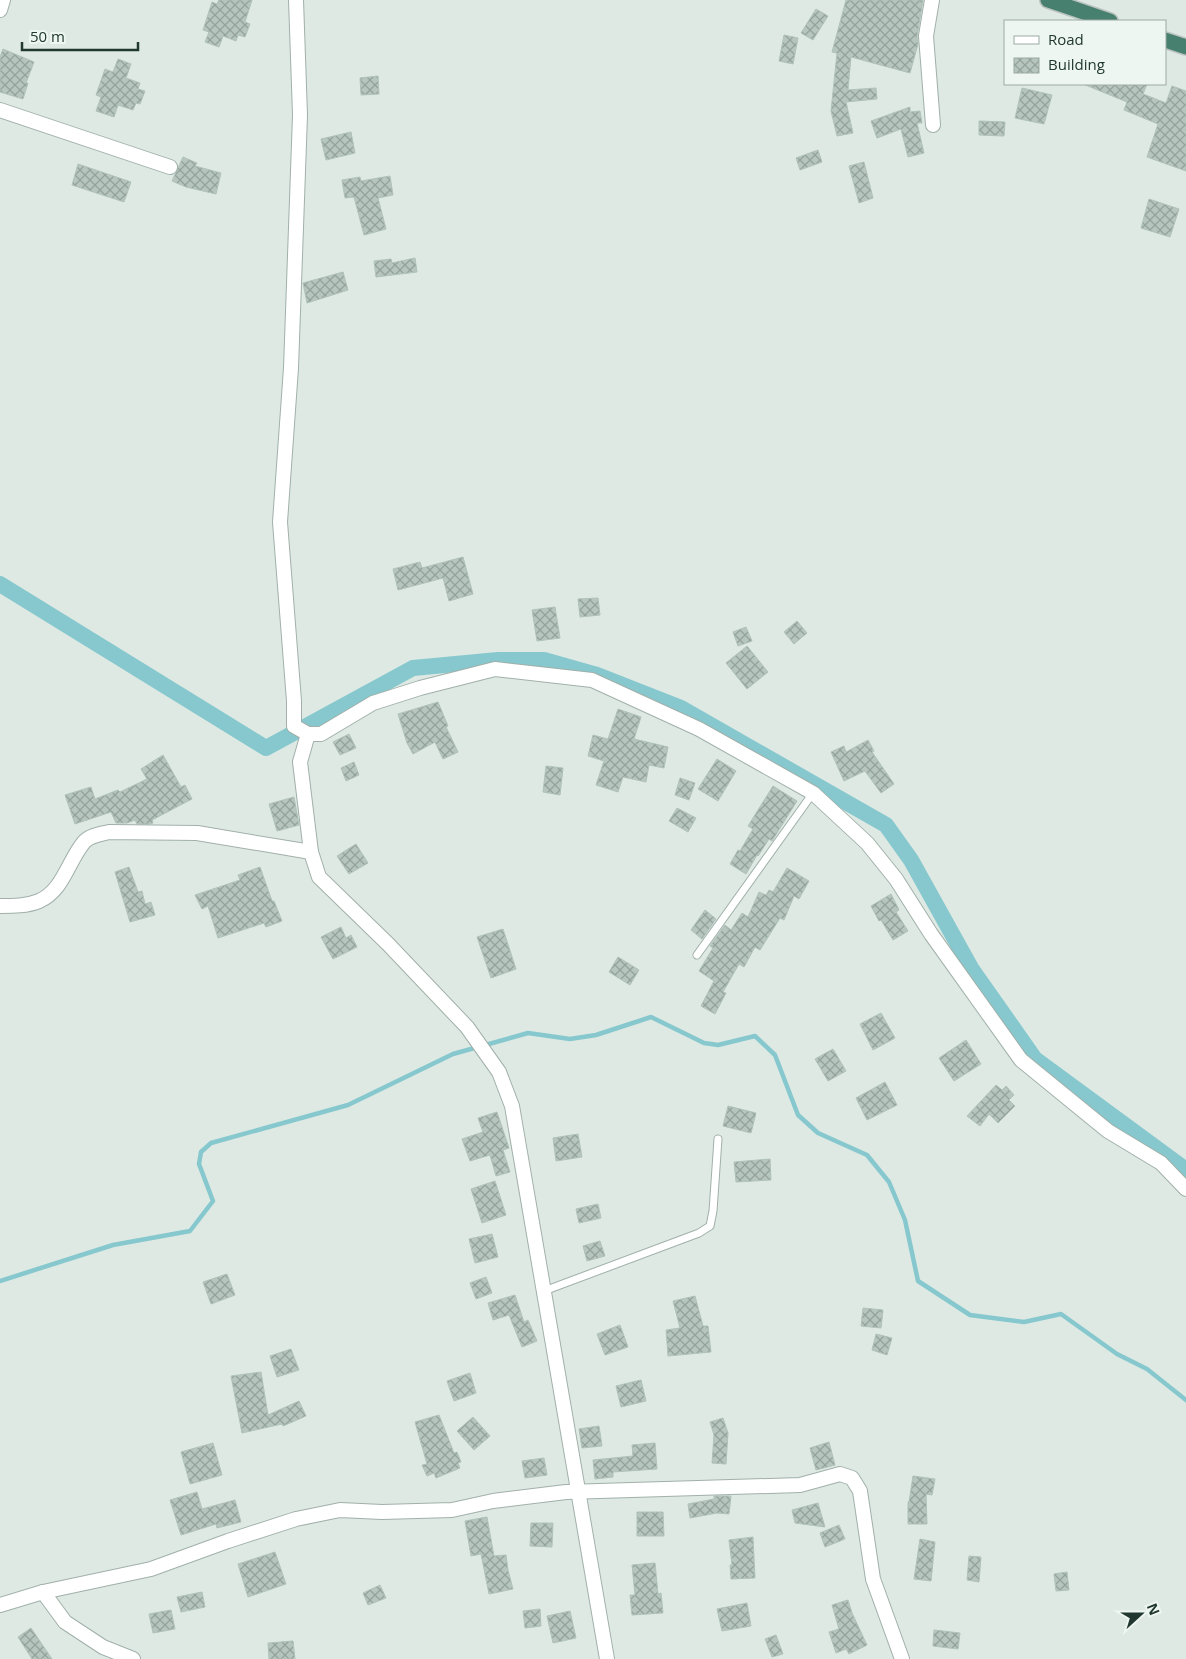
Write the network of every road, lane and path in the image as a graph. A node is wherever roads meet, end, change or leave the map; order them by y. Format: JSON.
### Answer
{"nodes":[{"id":1,"x":3,"y":0,"type":"edge"},
{"id":2,"x":296,"y":0,"type":"edge"},
{"id":3,"x":932,"y":0,"type":"edge"},
{"id":4,"x":1048,"y":0,"type":"edge"},
{"id":5,"x":0,"y":10,"type":"edge"},
{"id":6,"x":1107,"y":20,"type":"edge"},
{"id":7,"x":1166,"y":40,"type":"edge"},
{"id":8,"x":1186,"y":47,"type":"edge"},
{"id":9,"x":0,"y":110,"type":"edge"},
{"id":10,"x":933,"y":125,"type":"dead end"},
{"id":11,"x":170,"y":167,"type":"dead end"},
{"id":12,"x":308,"y":734,"type":"junction"},
{"id":13,"x":813,"y":792,"type":"junction"},
{"id":14,"x":311,"y":852,"type":"junction"},
{"id":15,"x":0,"y":906,"type":"edge"},
{"id":16,"x":697,"y":955,"type":"dead end"},
{"id":17,"x":718,"y":1139,"type":"dead end"},
{"id":18,"x":1186,"y":1189,"type":"edge"},
{"id":19,"x":544,"y":1291,"type":"junction"},
{"id":20,"x":578,"y":1491,"type":"junction"},
{"id":21,"x":43,"y":1592,"type":"junction"},
{"id":22,"x":0,"y":1605,"type":"edge"},
{"id":23,"x":133,"y":1659,"type":"edge"},
{"id":24,"x":607,"y":1659,"type":"edge"},
{"id":25,"x":902,"y":1659,"type":"edge"}],
"edges":[{"from":1,"to":5,"type":"street"},
{"from":2,"to":12,"type":"street"},
{"from":3,"to":10,"type":"street"},
{"from":4,"to":6,"type":"highway"},
{"from":7,"to":8,"type":"highway"},
{"from":9,"to":11,"type":"street"},
{"from":12,"to":13,"type":"street"},
{"from":12,"to":14,"type":"street"},
{"from":13,"to":16,"type":"lane"},
{"from":13,"to":18,"type":"street"},
{"from":14,"to":15,"type":"street"},
{"from":14,"to":19,"type":"street"},
{"from":17,"to":19,"type":"lane"},
{"from":19,"to":20,"type":"street"},
{"from":20,"to":21,"type":"street"},
{"from":20,"to":24,"type":"street"},
{"from":20,"to":25,"type":"street"},
{"from":21,"to":22,"type":"street"},
{"from":21,"to":23,"type":"street"}]}
